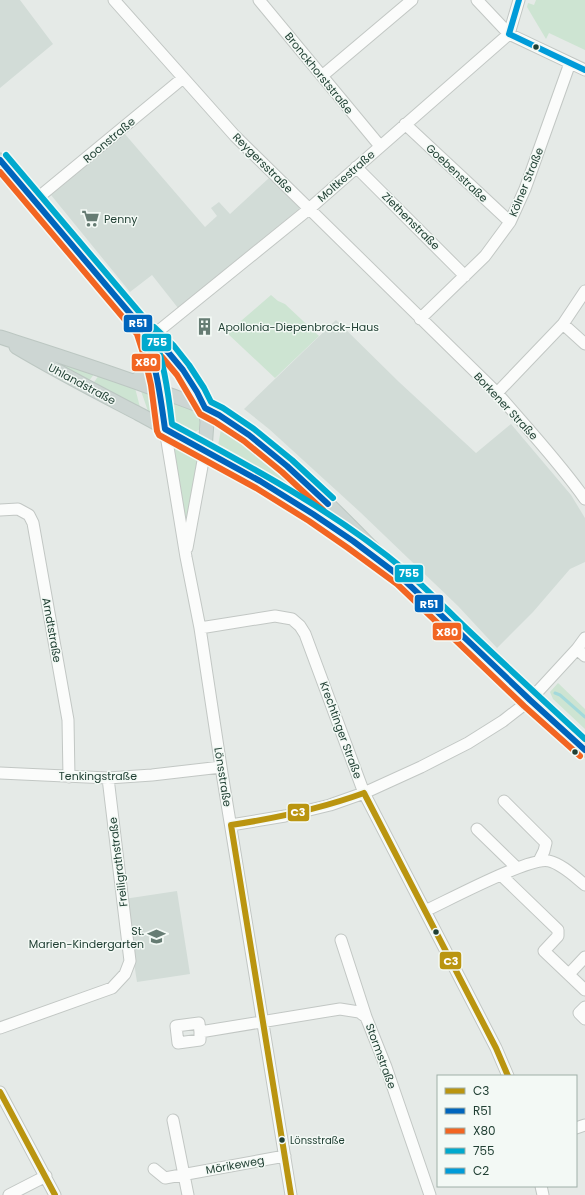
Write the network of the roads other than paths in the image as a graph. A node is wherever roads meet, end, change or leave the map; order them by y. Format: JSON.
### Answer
{"nodes":[{"id":1,"x":114,"y":0,"type":"edge"},
{"id":2,"x":412,"y":0,"type":"edge"},
{"id":3,"x":477,"y":0,"type":"edge"},
{"id":4,"x":519,"y":0,"type":"edge"},
{"id":5,"x":264,"y":2,"type":"edge"},
{"id":6,"x":509,"y":34,"type":"junction"},
{"id":7,"x":570,"y":63,"type":"junction"},
{"id":8,"x":585,"y":70,"type":"edge"},
{"id":9,"x":322,"y":76,"type":"junction"},
{"id":10,"x":182,"y":78,"type":"junction"},
{"id":11,"x":405,"y":124,"type":"junction"},
{"id":12,"x":380,"y":146,"type":"junction"},
{"id":13,"x":0,"y":160,"type":"edge"},
{"id":14,"x":356,"y":167,"type":"junction"},
{"id":15,"x":34,"y":201,"type":"junction"},
{"id":16,"x":309,"y":209,"type":"junction"},
{"id":17,"x":510,"y":222,"type":"junction"},
{"id":18,"x":465,"y":276,"type":"junction"},
{"id":19,"x":585,"y":291,"type":"edge"},
{"id":20,"x":420,"y":319,"type":"junction"},
{"id":21,"x":563,"y":324,"type":"junction"},
{"id":22,"x":148,"y":333,"type":"junction"},
{"id":23,"x":0,"y":337,"type":"edge"},
{"id":24,"x":585,"y":344,"type":"edge"},
{"id":25,"x":153,"y":357,"type":"junction"},
{"id":26,"x":135,"y":382,"type":"junction"},
{"id":27,"x":160,"y":391,"type":"junction"},
{"id":28,"x":497,"y":393,"type":"junction"},
{"id":29,"x":205,"y":408,"type":"junction"},
{"id":30,"x":165,"y":429,"type":"junction"},
{"id":31,"x":204,"y":450,"type":"junction"},
{"id":32,"x":585,"y":499,"type":"edge"},
{"id":33,"x":0,"y":510,"type":"edge"},
{"id":34,"x":186,"y":557,"type":"junction"},
{"id":35,"x":402,"y":578,"type":"junction"},
{"id":36,"x":200,"y":628,"type":"junction"},
{"id":37,"x":585,"y":638,"type":"edge"},
{"id":38,"x":581,"y":653,"type":"edge"},
{"id":39,"x":530,"y":700,"type":"junction"},
{"id":40,"x":585,"y":750,"type":"edge"},
{"id":41,"x":220,"y":767,"type":"junction"},
{"id":42,"x":0,"y":773,"type":"edge"},
{"id":43,"x":69,"y":777,"type":"junction"},
{"id":44,"x":108,"y":778,"type":"junction"},
{"id":45,"x":364,"y":793,"type":"junction"},
{"id":46,"x":504,"y":801,"type":"dead end"},
{"id":47,"x":231,"y":825,"type":"junction"},
{"id":48,"x":477,"y":829,"type":"dead end"},
{"id":49,"x":539,"y":861,"type":"junction"},
{"id":50,"x":517,"y":868,"type":"junction"},
{"id":51,"x":501,"y":875,"type":"junction"},
{"id":52,"x":585,"y":884,"type":"edge"},
{"id":53,"x":425,"y":911,"type":"junction"},
{"id":54,"x":341,"y":940,"type":"dead end"},
{"id":55,"x":585,"y":957,"type":"edge"},
{"id":56,"x":569,"y":974,"type":"junction"},
{"id":57,"x":585,"y":990,"type":"edge"},
{"id":58,"x":585,"y":1007,"type":"edge"},
{"id":59,"x":366,"y":1017,"type":"junction"},
{"id":60,"x":585,"y":1019,"type":"edge"},
{"id":61,"x":263,"y":1021,"type":"junction"},
{"id":62,"x":0,"y":1028,"type":"edge"},
{"id":63,"x":200,"y":1032,"type":"dead end"},
{"id":64,"x":508,"y":1075,"type":"edge"},
{"id":65,"x":1,"y":1094,"type":"edge"},
{"id":66,"x":173,"y":1120,"type":"dead end"},
{"id":67,"x":285,"y":1156,"type":"junction"},
{"id":68,"x":154,"y":1169,"type":"dead end"},
{"id":69,"x":185,"y":1174,"type":"junction"},
{"id":70,"x":46,"y":1176,"type":"junction"},
{"id":71,"x":9,"y":1195,"type":"edge"},
{"id":72,"x":55,"y":1195,"type":"edge"},
{"id":73,"x":188,"y":1195,"type":"edge"},
{"id":74,"x":291,"y":1195,"type":"edge"},
{"id":75,"x":430,"y":1195,"type":"edge"}],
"edges":[{"from":1,"to":10,"type":"street","name":"Reygersstraße"},
{"from":2,"to":9,"type":"street"},
{"from":3,"to":6,"type":"street"},
{"from":4,"to":6,"type":"street"},
{"from":5,"to":9,"type":"street","name":"Bronckhorststraße"},
{"from":6,"to":7,"type":"street"},
{"from":6,"to":11,"type":"street","name":"Moltkestraße"},
{"from":7,"to":8,"type":"street"},
{"from":7,"to":17,"type":"street","name":"Kölner Straße"},
{"from":9,"to":12,"type":"street","name":"Bronckhorststraße"},
{"from":10,"to":15,"type":"street","name":"Roonstraße"},
{"from":10,"to":16,"type":"street","name":"Reygersstraße"},
{"from":11,"to":12,"type":"street","name":"Moltkestraße"},
{"from":11,"to":17,"type":"street","name":"Goebenstraße"},
{"from":12,"to":14,"type":"street","name":"Moltkestraße"},
{"from":13,"to":15,"type":"main road"},
{"from":14,"to":16,"type":"street","name":"Moltkestraße"},
{"from":14,"to":18,"type":"street","name":"Ziethenstraße"},
{"from":15,"to":22,"type":"main road"},
{"from":16,"to":20,"type":"street","name":"Reygersstraße"},
{"from":16,"to":22,"type":"street","name":"Moltkestraße"},
{"from":17,"to":18,"type":"street","name":"Kölner Straße"},
{"from":18,"to":20,"type":"street","name":"Kölner Straße"},
{"from":19,"to":21,"type":"street"},
{"from":20,"to":28,"type":"street","name":"Borkener Straße"},
{"from":21,"to":24,"type":"street"},
{"from":21,"to":28,"type":"street"},
{"from":22,"to":25,"type":"main road"},
{"from":22,"to":29,"type":"main road"},
{"from":23,"to":26,"type":"main road","name":"Uhlandstraße"},
{"from":23,"to":30,"type":"main road","name":"Uhlandstraße"},
{"from":25,"to":26,"type":"main road"},
{"from":25,"to":27,"type":"main road"},
{"from":26,"to":27,"type":"main road","name":"Uhlandstraße"},
{"from":27,"to":29,"type":"main road","name":"Uhlandstraße"},
{"from":27,"to":30,"type":"main road"},
{"from":28,"to":32,"type":"street","name":"Borkener Straße"},
{"from":29,"to":31,"type":"main road"},
{"from":29,"to":35,"type":"main road","name":"Uhlandstraße"},
{"from":30,"to":31,"type":"main road","name":"Uhlandstraße"},
{"from":30,"to":34,"type":"street","name":"Lönsstraße"},
{"from":31,"to":34,"type":"street","name":"Lönsstraße"},
{"from":31,"to":35,"type":"main road","name":"Uhlandstraße"},
{"from":33,"to":43,"type":"street","name":"Arndtstraße"},
{"from":34,"to":36,"type":"street","name":"Lönsstraße"},
{"from":35,"to":39,"type":"main road"},
{"from":36,"to":41,"type":"street","name":"Lönsstraße"},
{"from":36,"to":45,"type":"street","name":"Krechtinger Straße"},
{"from":37,"to":38,"type":"street"},
{"from":38,"to":39,"type":"street"},
{"from":39,"to":40,"type":"main road"},
{"from":39,"to":45,"type":"street"},
{"from":41,"to":44,"type":"street","name":"Tenkingstraße"},
{"from":41,"to":47,"type":"street","name":"Lönsstraße"},
{"from":42,"to":43,"type":"street","name":"Tenkingstraße"},
{"from":43,"to":44,"type":"street","name":"Tenkingstraße"},
{"from":44,"to":62,"type":"street","name":"Freiligrathstraße"},
{"from":45,"to":47,"type":"street"},
{"from":45,"to":53,"type":"street","name":"Krechtinger Straße"},
{"from":46,"to":49,"type":"street"},
{"from":47,"to":61,"type":"street","name":"Lönsstraße"},
{"from":48,"to":50,"type":"street"},
{"from":49,"to":50,"type":"street"},
{"from":49,"to":52,"type":"street"},
{"from":50,"to":51,"type":"street"},
{"from":51,"to":53,"type":"street"},
{"from":51,"to":56,"type":"street"},
{"from":53,"to":64,"type":"street","name":"Krechtinger Straße"},
{"from":54,"to":59,"type":"street"},
{"from":55,"to":56,"type":"street"},
{"from":56,"to":57,"type":"street"},
{"from":58,"to":60,"type":"street"},
{"from":59,"to":61,"type":"street","name":"Stormstraße"},
{"from":59,"to":75,"type":"street","name":"Stormstraße"},
{"from":61,"to":63,"type":"street"},
{"from":61,"to":67,"type":"street","name":"Lönsstraße"},
{"from":65,"to":70,"type":"street"},
{"from":66,"to":69,"type":"street"},
{"from":67,"to":69,"type":"street","name":"Mörikeweg"},
{"from":67,"to":74,"type":"street","name":"Lönsstraße"},
{"from":68,"to":69,"type":"street","name":"Mörikeweg"},
{"from":69,"to":73,"type":"street"},
{"from":70,"to":71,"type":"street"},
{"from":70,"to":72,"type":"street"}]}
